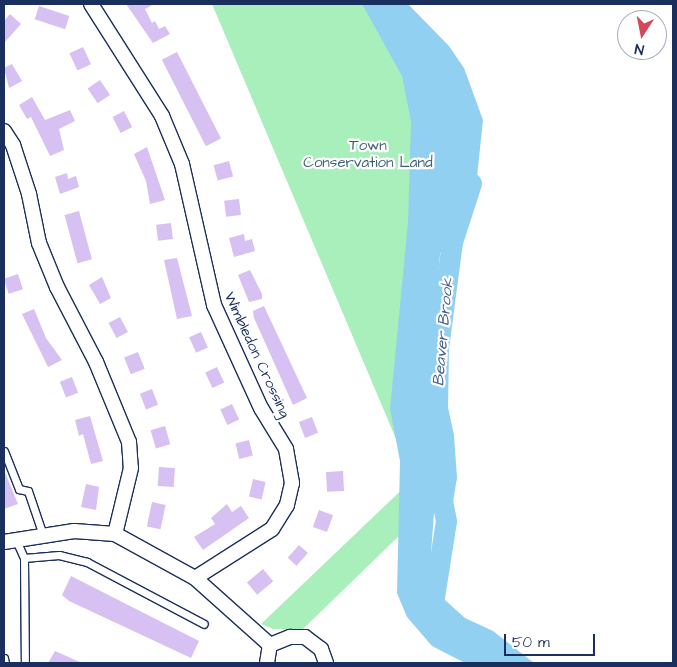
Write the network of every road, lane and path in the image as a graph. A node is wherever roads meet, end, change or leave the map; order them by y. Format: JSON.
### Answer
{"nodes":[{"id":1,"x":91,"y":4,"type":"edge"},
{"id":2,"x":4,"y":131,"type":"edge"},
{"id":3,"x":4,"y":451,"type":"edge"},
{"id":4,"x":115,"y":534,"type":"junction"},
{"id":5,"x":43,"y":535,"type":"junction"},
{"id":6,"x":10,"y":541,"type":"edge"},
{"id":7,"x":24,"y":558,"type":"junction"},
{"id":8,"x":195,"y":578,"type":"junction"},
{"id":9,"x":204,"y":624,"type":"dead end"},
{"id":10,"x":270,"y":645,"type":"junction"},
{"id":11,"x":4,"y":658,"type":"edge"},
{"id":12,"x":5,"y":663,"type":"edge"},
{"id":13,"x":25,"y":663,"type":"edge"},
{"id":14,"x":267,"y":663,"type":"edge"},
{"id":15,"x":326,"y":663,"type":"edge"}],
"edges":[{"from":1,"to":8,"type":"street","name":"Wimbledon Crossing"},
{"from":2,"to":4,"type":"street"},
{"from":3,"to":5,"type":"lane"},
{"from":4,"to":5,"type":"street"},
{"from":4,"to":8,"type":"street"},
{"from":5,"to":6,"type":"street"},
{"from":6,"to":7,"type":"lane"},
{"from":7,"to":9,"type":"lane"},
{"from":7,"to":13,"type":"lane"},
{"from":8,"to":10,"type":"street"},
{"from":10,"to":14,"type":"street"},
{"from":10,"to":15,"type":"street"},
{"from":11,"to":12,"type":"lane"}]}
